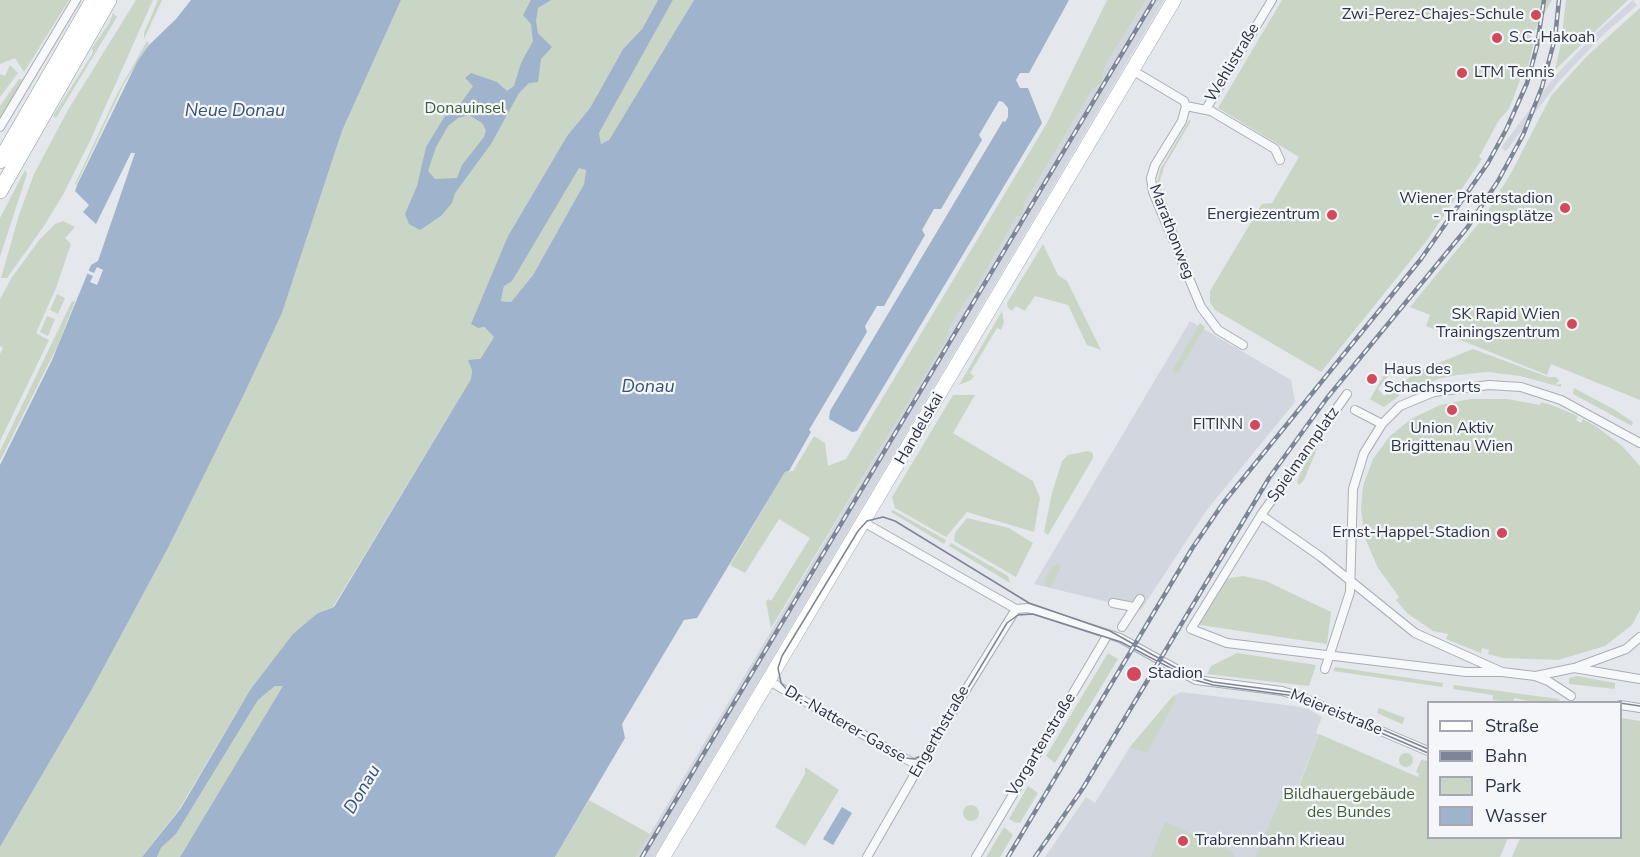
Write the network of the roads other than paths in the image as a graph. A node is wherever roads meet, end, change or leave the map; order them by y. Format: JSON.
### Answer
{"nodes":[{"id":1,"x":76,"y":0,"type":"edge"},
{"id":2,"x":93,"y":0,"type":"edge"},
{"id":3,"x":109,"y":0,"type":"edge"},
{"id":4,"x":1174,"y":0,"type":"edge"},
{"id":5,"x":1272,"y":0,"type":"edge"},
{"id":6,"x":1132,"y":70,"type":"junction"},
{"id":7,"x":1186,"y":106,"type":"junction"},
{"id":8,"x":1206,"y":109,"type":"junction"},
{"id":9,"x":0,"y":127,"type":"edge"},
{"id":10,"x":0,"y":160,"type":"edge"},
{"id":11,"x":1280,"y":160,"type":"dead end"},
{"id":12,"x":0,"y":190,"type":"edge"},
{"id":13,"x":1243,"y":345,"type":"dead end"},
{"id":14,"x":1347,"y":394,"type":"dead end"},
{"id":15,"x":1355,"y":410,"type":"dead end"},
{"id":16,"x":1382,"y":424,"type":"junction"},
{"id":17,"x":1640,"y":443,"type":"edge"},
{"id":18,"x":1262,"y":515,"type":"junction"},
{"id":19,"x":865,"y":523,"type":"junction"},
{"id":20,"x":1351,"y":580,"type":"junction"},
{"id":21,"x":1140,"y":599,"type":"dead end"},
{"id":22,"x":1113,"y":603,"type":"dead end"},
{"id":23,"x":1134,"y":607,"type":"junction"},
{"id":24,"x":1016,"y":609,"type":"junction"},
{"id":25,"x":1122,"y":627,"type":"dead end"},
{"id":26,"x":1108,"y":634,"type":"junction"},
{"id":27,"x":1640,"y":637,"type":"edge"},
{"id":28,"x":1329,"y":657,"type":"junction"},
{"id":29,"x":1574,"y":668,"type":"junction"},
{"id":30,"x":1325,"y":669,"type":"dead end"},
{"id":31,"x":1502,"y":672,"type":"junction"},
{"id":32,"x":1535,"y":676,"type":"junction"},
{"id":33,"x":1640,"y":679,"type":"edge"},
{"id":34,"x":770,"y":681,"type":"junction"},
{"id":35,"x":1571,"y":696,"type":"dead end"},
{"id":36,"x":1622,"y":705,"type":"edge"},
{"id":37,"x":1640,"y":708,"type":"edge"},
{"id":38,"x":1427,"y":751,"type":"edge"},
{"id":39,"x":920,"y":767,"type":"junction"},
{"id":40,"x":663,"y":857,"type":"edge"},
{"id":41,"x":867,"y":857,"type":"edge"},
{"id":42,"x":976,"y":857,"type":"edge"}],
"edges":[{"from":1,"to":9,"type":"street"},
{"from":2,"to":10,"type":"highway"},
{"from":3,"to":12,"type":"highway"},
{"from":4,"to":6,"type":"main road","name":"Handelskai"},
{"from":5,"to":8,"type":"street","name":"Wehlistraße"},
{"from":6,"to":7,"type":"street"},
{"from":6,"to":19,"type":"main road","name":"Handelskai"},
{"from":7,"to":8,"type":"street"},
{"from":7,"to":13,"type":"street","name":"Marathonweg"},
{"from":8,"to":11,"type":"street","name":"Wehlistraße"},
{"from":14,"to":18,"type":"street","name":"Spielmannplatz"},
{"from":15,"to":16,"type":"street"},
{"from":16,"to":17,"type":"street"},
{"from":16,"to":20,"type":"street"},
{"from":18,"to":20,"type":"street"},
{"from":18,"to":28,"type":"street","name":"Spielmannplatz"},
{"from":19,"to":24,"type":"street"},
{"from":19,"to":34,"type":"main road","name":"Handelskai"},
{"from":20,"to":28,"type":"street"},
{"from":20,"to":31,"type":"street"},
{"from":21,"to":23,"type":"street"},
{"from":22,"to":23,"type":"street"},
{"from":23,"to":25,"type":"street"},
{"from":24,"to":26,"type":"street","name":"Meiereistraße"},
{"from":24,"to":39,"type":"street","name":"Engerthstraße"},
{"from":26,"to":38,"type":"street","name":"Meiereistraße"},
{"from":26,"to":42,"type":"street","name":"Vorgartenstraße"},
{"from":27,"to":29,"type":"street"},
{"from":28,"to":30,"type":"street"},
{"from":28,"to":31,"type":"street"},
{"from":29,"to":32,"type":"street"},
{"from":29,"to":33,"type":"street"},
{"from":31,"to":32,"type":"street"},
{"from":32,"to":35,"type":"street"},
{"from":34,"to":39,"type":"street","name":"Dr.-Natterer-Gasse"},
{"from":34,"to":40,"type":"main road","name":"Handelskai"},
{"from":36,"to":37,"type":"street"},
{"from":39,"to":41,"type":"street","name":"Engerthstraße"}]}
